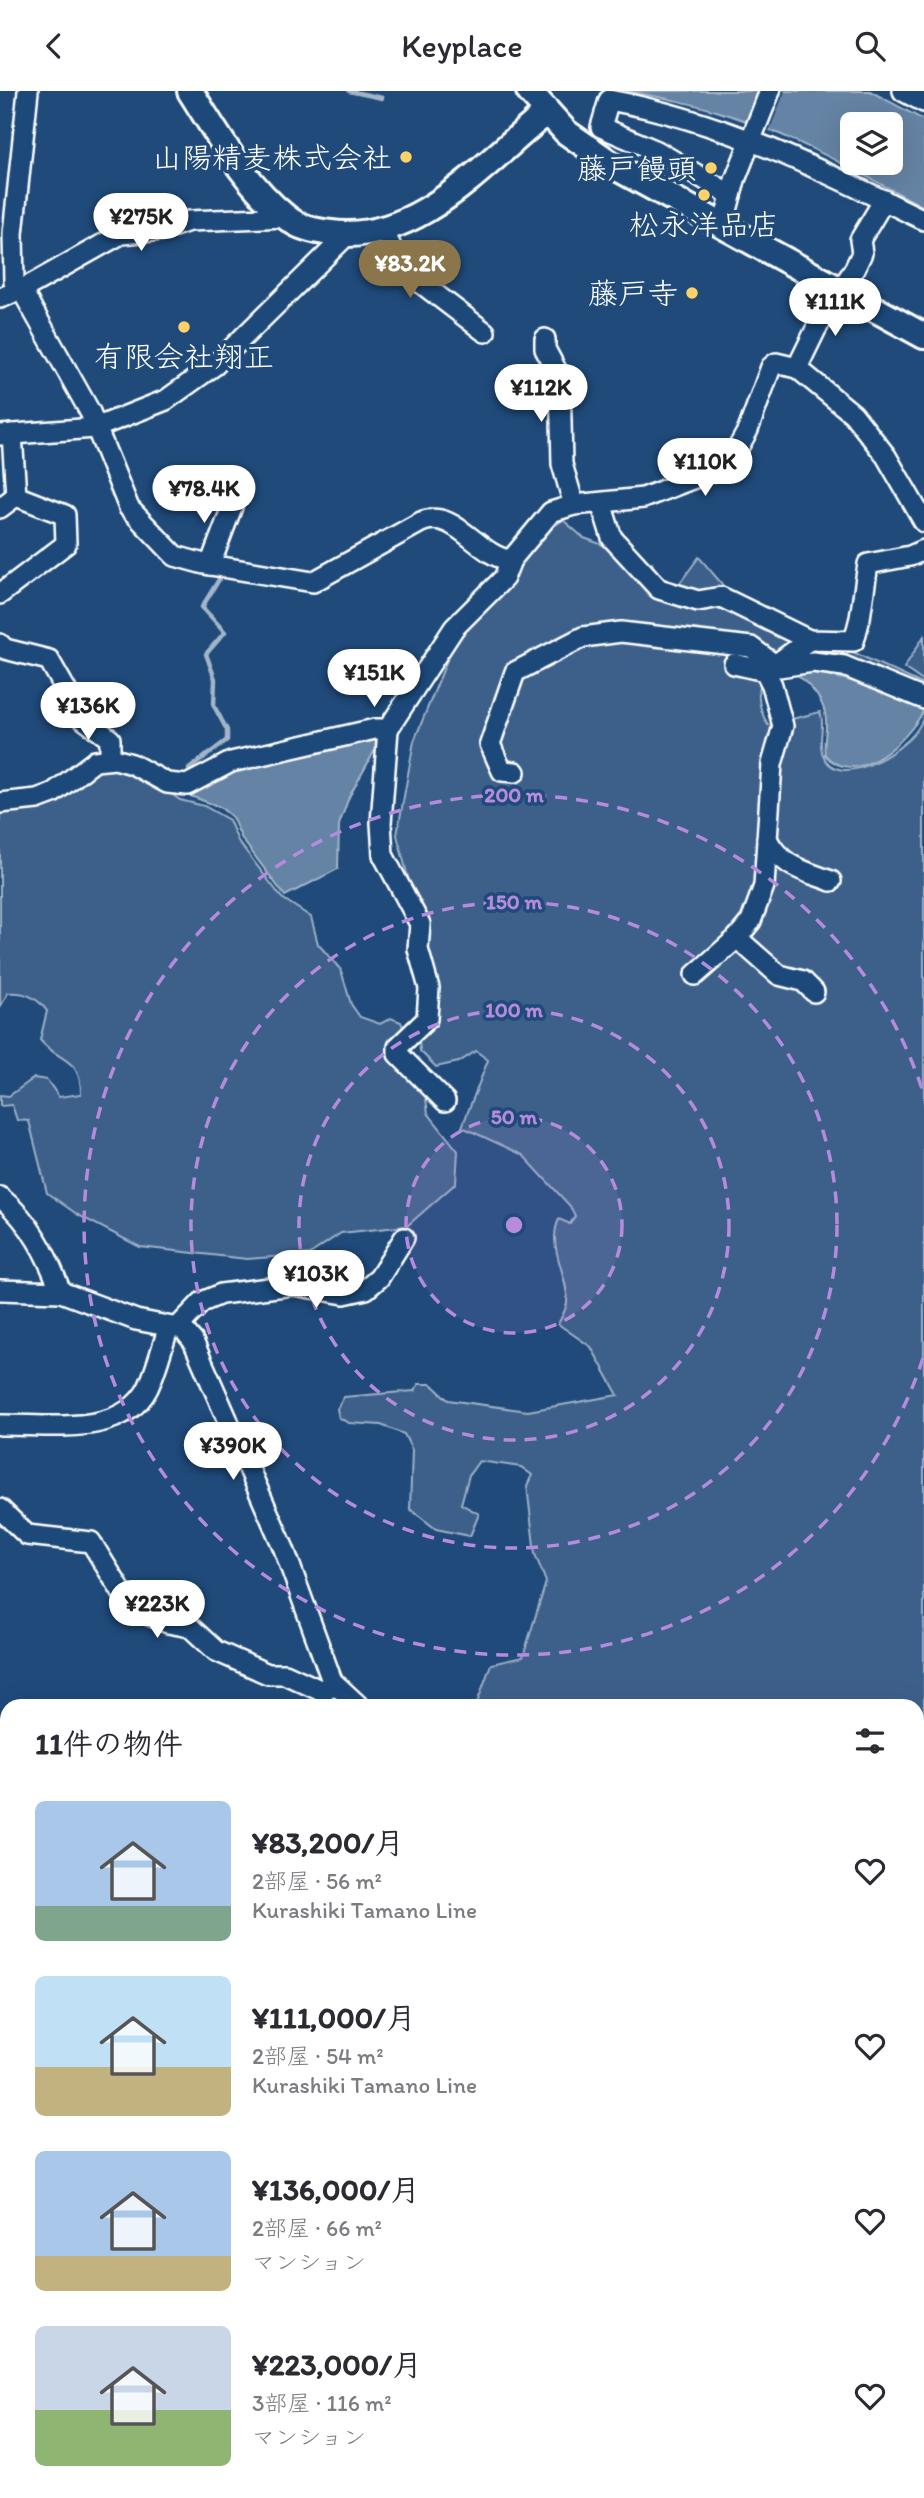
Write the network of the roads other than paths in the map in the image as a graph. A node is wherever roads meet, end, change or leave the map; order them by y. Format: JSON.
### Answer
{"nodes":[{"id":1,"x":28,"y":91,"type":"edge"},
{"id":2,"x":190,"y":91,"type":"edge"},
{"id":3,"x":529,"y":91,"type":"edge"},
{"id":4,"x":770,"y":91,"type":"edge"},
{"id":5,"x":903,"y":91,"type":"edge"},
{"id":6,"x":924,"y":102,"type":"edge"},
{"id":7,"x":547,"y":113,"type":"junction"},
{"id":8,"x":752,"y":137,"type":"junction"},
{"id":9,"x":730,"y":195,"type":"junction"},
{"id":10,"x":884,"y":200,"type":"junction"},
{"id":11,"x":286,"y":217,"type":"junction"},
{"id":12,"x":924,"y":220,"type":"edge"},
{"id":13,"x":723,"y":226,"type":"junction"},
{"id":14,"x":384,"y":231,"type":"junction"},
{"id":15,"x":347,"y":235,"type":"junction"},
{"id":16,"x":840,"y":290,"type":"junction"},
{"id":17,"x":20,"y":291,"type":"junction"},
{"id":18,"x":0,"y":298,"type":"edge"},
{"id":19,"x":485,"y":332,"type":"dead end"},
{"id":20,"x":924,"y":335,"type":"edge"},
{"id":21,"x":545,"y":339,"type":"dead end"},
{"id":22,"x":797,"y":368,"type":"junction"},
{"id":23,"x":95,"y":428,"type":"junction"},
{"id":24,"x":6,"y":434,"type":"edge"},
{"id":25,"x":16,"y":496,"type":"junction"},
{"id":26,"x":601,"y":503,"type":"junction"},
{"id":27,"x":574,"y":505,"type":"junction"},
{"id":28,"x":232,"y":507,"type":"dead end"},
{"id":29,"x":0,"y":508,"type":"edge"},
{"id":30,"x":924,"y":522,"type":"edge"},
{"id":31,"x":924,"y":549,"type":"edge"},
{"id":32,"x":511,"y":560,"type":"junction"},
{"id":33,"x":212,"y":561,"type":"junction"},
{"id":34,"x":0,"y":594,"type":"edge"},
{"id":35,"x":809,"y":640,"type":"junction"},
{"id":36,"x":0,"y":644,"type":"edge"},
{"id":37,"x":734,"y":664,"type":"dead end"},
{"id":38,"x":770,"y":668,"type":"junction"},
{"id":39,"x":924,"y":699,"type":"edge"},
{"id":40,"x":388,"y":729,"type":"junction"},
{"id":41,"x":110,"y":759,"type":"junction"},
{"id":42,"x":515,"y":772,"type":"dead end"},
{"id":43,"x":0,"y":803,"type":"edge"},
{"id":44,"x":767,"y":839,"type":"junction"},
{"id":45,"x":831,"y":881,"type":"dead end"},
{"id":46,"x":737,"y":938,"type":"junction"},
{"id":47,"x":695,"y":975,"type":"dead end"},
{"id":48,"x":814,"y":992,"type":"dead end"},
{"id":49,"x":445,"y":1101,"type":"dead end"},
{"id":50,"x":0,"y":1196,"type":"edge"},
{"id":51,"x":404,"y":1238,"type":"dead end"},
{"id":52,"x":0,"y":1290,"type":"edge"},
{"id":53,"x":61,"y":1291,"type":"junction"},
{"id":54,"x":173,"y":1328,"type":"junction"},
{"id":55,"x":0,"y":1425,"type":"edge"},
{"id":56,"x":0,"y":1509,"type":"edge"},
{"id":57,"x":332,"y":1681,"type":"junction"},
{"id":58,"x":351,"y":1699,"type":"edge"}],
"edges":[{"from":1,"to":17,"type":"street"},
{"from":2,"to":11,"type":"main road"},
{"from":3,"to":7,"type":"main road"},
{"from":4,"to":8,"type":"street"},
{"from":5,"to":6,"type":"street"},
{"from":7,"to":13,"type":"main road"},
{"from":7,"to":14,"type":"main road"},
{"from":8,"to":9,"type":"street"},
{"from":8,"to":9,"type":"street"},
{"from":8,"to":10,"type":"street"},
{"from":9,"to":13,"type":"street"},
{"from":10,"to":12,"type":"street"},
{"from":10,"to":16,"type":"street"},
{"from":11,"to":15,"type":"main road"},
{"from":11,"to":17,"type":"street"},
{"from":13,"to":16,"type":"main road"},
{"from":14,"to":15,"type":"main road"},
{"from":14,"to":19,"type":"street"},
{"from":15,"to":23,"type":"street"},
{"from":16,"to":20,"type":"main road"},
{"from":16,"to":22,"type":"street"},
{"from":17,"to":18,"type":"street"},
{"from":17,"to":23,"type":"street"},
{"from":21,"to":27,"type":"street"},
{"from":22,"to":26,"type":"street"},
{"from":22,"to":30,"type":"street"},
{"from":23,"to":24,"type":"street"},
{"from":23,"to":33,"type":"street"},
{"from":24,"to":25,"type":"street"},
{"from":25,"to":29,"type":"street"},
{"from":25,"to":34,"type":"street"},
{"from":26,"to":27,"type":"street"},
{"from":26,"to":35,"type":"street"},
{"from":27,"to":32,"type":"street"},
{"from":28,"to":33,"type":"street"},
{"from":31,"to":35,"type":"street"},
{"from":32,"to":33,"type":"street"},
{"from":32,"to":40,"type":"street"},
{"from":35,"to":38,"type":"street"},
{"from":36,"to":41,"type":"street"},
{"from":37,"to":38,"type":"street"},
{"from":38,"to":39,"type":"street"},
{"from":38,"to":42,"type":"street"},
{"from":38,"to":44,"type":"street"},
{"from":40,"to":41,"type":"street"},
{"from":40,"to":49,"type":"street"},
{"from":41,"to":43,"type":"street"},
{"from":44,"to":45,"type":"street"},
{"from":44,"to":46,"type":"street"},
{"from":46,"to":47,"type":"street"},
{"from":46,"to":48,"type":"street"},
{"from":50,"to":53,"type":"street"},
{"from":51,"to":54,"type":"street"},
{"from":52,"to":53,"type":"street"},
{"from":53,"to":54,"type":"street"},
{"from":54,"to":55,"type":"street"},
{"from":54,"to":57,"type":"street"},
{"from":56,"to":57,"type":"street"},
{"from":57,"to":58,"type":"street"}]}
